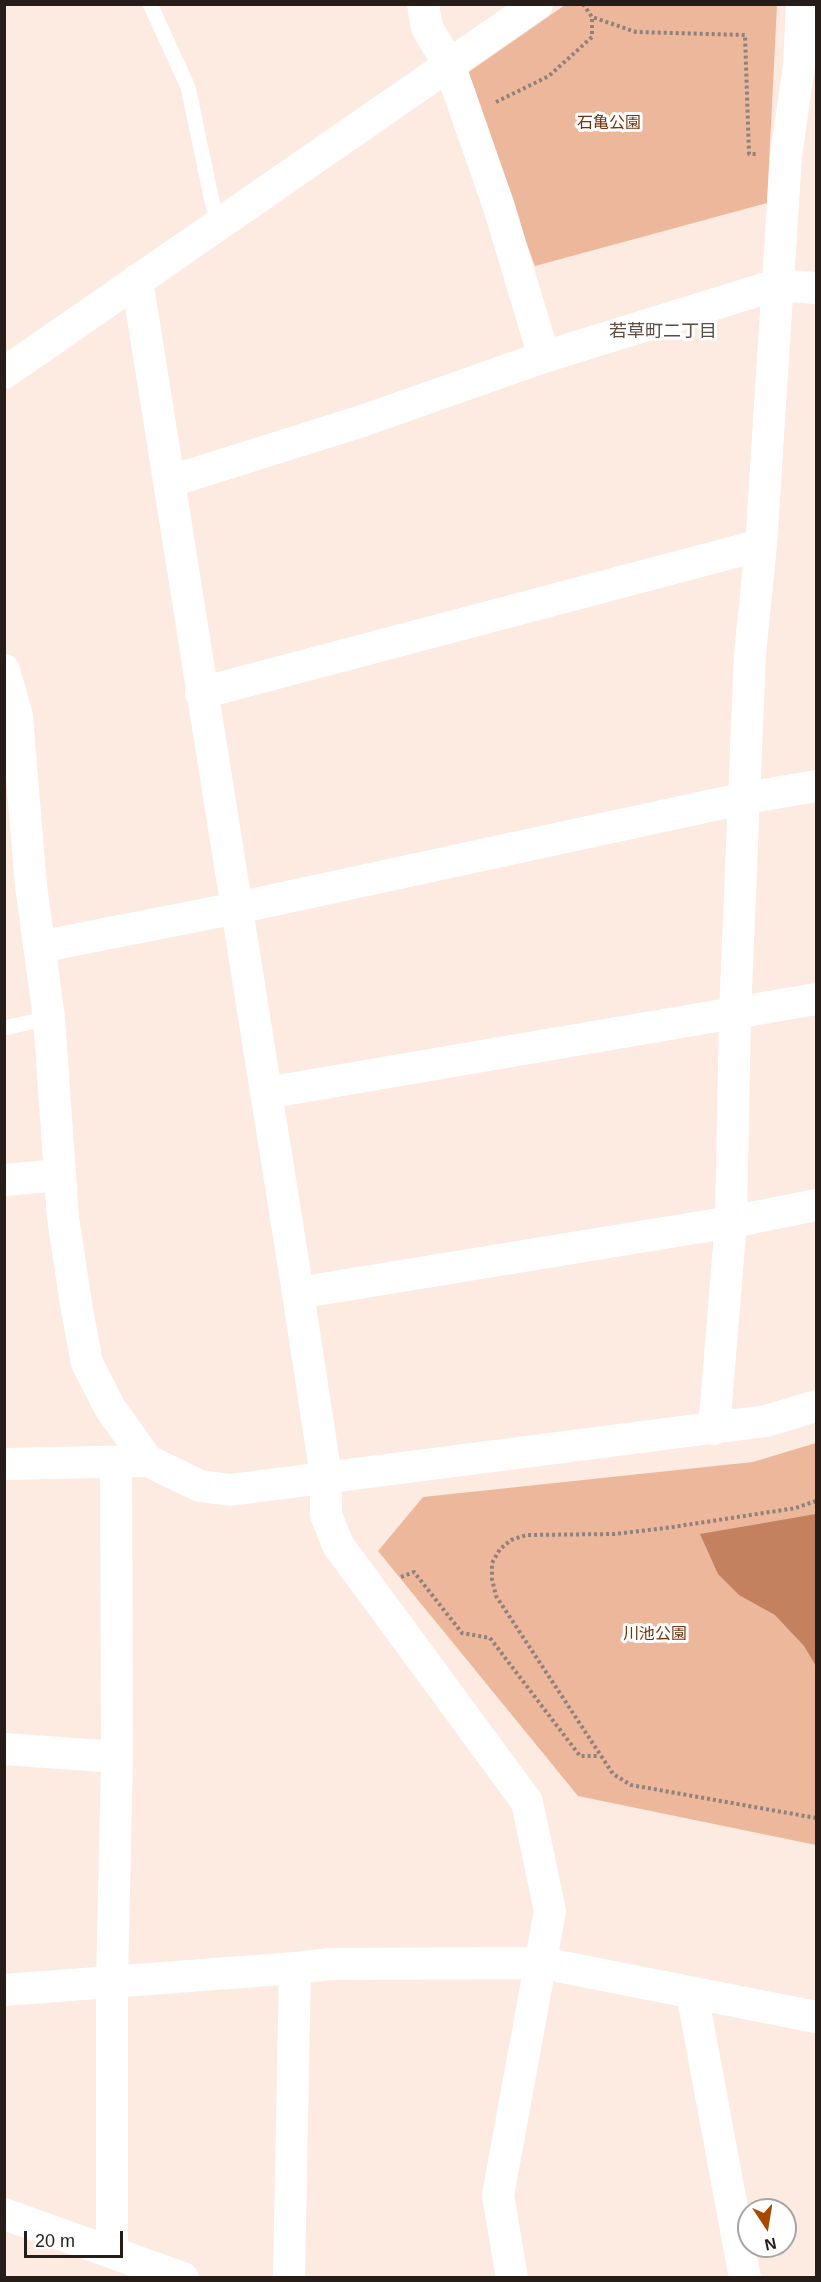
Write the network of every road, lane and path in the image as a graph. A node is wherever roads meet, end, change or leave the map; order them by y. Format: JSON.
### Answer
{"nodes":[{"id":1,"x":150,"y":4,"type":"edge"},
{"id":2,"x":537,"y":4,"type":"edge"},
{"id":3,"x":583,"y":4,"type":"edge"},
{"id":4,"x":802,"y":4,"type":"edge"},
{"id":5,"x":422,"y":5,"type":"edge"},
{"id":6,"x":592,"y":17,"type":"junction"},
{"id":7,"x":449,"y":64,"type":"junction"},
{"id":8,"x":808,"y":67,"type":"edge"},
{"id":9,"x":485,"y":108,"type":"dead end"},
{"id":10,"x":749,"y":154,"type":"dead end"},
{"id":11,"x":224,"y":221,"type":"junction"},
{"id":12,"x":137,"y":280,"type":"junction"},
{"id":13,"x":776,"y":285,"type":"junction"},
{"id":14,"x":816,"y":288,"type":"edge"},
{"id":15,"x":543,"y":357,"type":"junction"},
{"id":16,"x":4,"y":373,"type":"edge"},
{"id":17,"x":171,"y":482,"type":"junction"},
{"id":18,"x":761,"y":545,"type":"junction"},
{"id":19,"x":4,"y":670,"type":"edge"},
{"id":20,"x":201,"y":693,"type":"junction"},
{"id":21,"x":816,"y":786,"type":"edge"},
{"id":22,"x":746,"y":798,"type":"junction"},
{"id":23,"x":18,"y":889,"type":"edge"},
{"id":24,"x":237,"y":908,"type":"junction"},
{"id":25,"x":39,"y":947,"type":"junction"},
{"id":26,"x":816,"y":999,"type":"edge"},
{"id":27,"x":735,"y":1014,"type":"junction"},
{"id":28,"x":49,"y":1018,"type":"junction"},
{"id":29,"x":4,"y":1028,"type":"edge"},
{"id":30,"x":266,"y":1093,"type":"junction"},
{"id":31,"x":60,"y":1175,"type":"junction"},
{"id":32,"x":4,"y":1180,"type":"edge"},
{"id":33,"x":816,"y":1204,"type":"edge"},
{"id":34,"x":731,"y":1222,"type":"junction"},
{"id":35,"x":298,"y":1293,"type":"junction"},
{"id":36,"x":816,"y":1406,"type":"edge"},
{"id":37,"x":714,"y":1429,"type":"junction"},
{"id":38,"x":148,"y":1461,"type":"junction"},
{"id":39,"x":116,"y":1462,"type":"junction"},
{"id":40,"x":4,"y":1464,"type":"edge"},
{"id":41,"x":326,"y":1477,"type":"junction"},
{"id":42,"x":816,"y":1501,"type":"edge"},
{"id":43,"x":370,"y":1588,"type":"junction"},
{"id":44,"x":4,"y":1749,"type":"edge"},
{"id":45,"x":600,"y":1756,"type":"junction"},
{"id":46,"x":117,"y":1757,"type":"junction"},
{"id":47,"x":816,"y":1818,"type":"edge"},
{"id":48,"x":542,"y":1963,"type":"junction"},
{"id":49,"x":295,"y":1968,"type":"junction"},
{"id":50,"x":112,"y":1982,"type":"junction"},
{"id":51,"x":4,"y":1990,"type":"edge"},
{"id":52,"x":692,"y":1993,"type":"junction"},
{"id":53,"x":816,"y":2017,"type":"edge"},
{"id":54,"x":4,"y":2214,"type":"edge"},
{"id":55,"x":112,"y":2252,"type":"junction"},
{"id":56,"x":183,"y":2277,"type":"edge"},
{"id":57,"x":289,"y":2277,"type":"edge"},
{"id":58,"x":512,"y":2277,"type":"edge"},
{"id":59,"x":745,"y":2277,"type":"edge"}],
"edges":[{"from":1,"to":11,"type":"lane"},
{"from":2,"to":7,"type":"street"},
{"from":3,"to":6,"type":"path"},
{"from":4,"to":8,"type":"street"},
{"from":5,"to":7,"type":"street"},
{"from":6,"to":9,"type":"path"},
{"from":6,"to":10,"type":"path"},
{"from":7,"to":11,"type":"street"},
{"from":7,"to":15,"type":"street"},
{"from":8,"to":13,"type":"street"},
{"from":11,"to":12,"type":"street"},
{"from":12,"to":16,"type":"street"},
{"from":12,"to":17,"type":"street"},
{"from":13,"to":14,"type":"street"},
{"from":13,"to":15,"type":"street"},
{"from":13,"to":18,"type":"street"},
{"from":15,"to":17,"type":"street"},
{"from":17,"to":20,"type":"street"},
{"from":18,"to":20,"type":"street"},
{"from":18,"to":22,"type":"street"},
{"from":19,"to":23,"type":"street"},
{"from":20,"to":24,"type":"street"},
{"from":21,"to":22,"type":"street"},
{"from":22,"to":24,"type":"street"},
{"from":22,"to":27,"type":"street"},
{"from":23,"to":25,"type":"street"},
{"from":24,"to":25,"type":"street"},
{"from":24,"to":30,"type":"street"},
{"from":25,"to":28,"type":"street"},
{"from":26,"to":27,"type":"street"},
{"from":27,"to":30,"type":"street"},
{"from":27,"to":34,"type":"street"},
{"from":28,"to":29,"type":"lane"},
{"from":28,"to":31,"type":"street"},
{"from":30,"to":35,"type":"street"},
{"from":31,"to":32,"type":"street"},
{"from":31,"to":38,"type":"street"},
{"from":33,"to":34,"type":"street"},
{"from":34,"to":35,"type":"street"},
{"from":34,"to":37,"type":"street"},
{"from":35,"to":41,"type":"street"},
{"from":36,"to":37,"type":"street"},
{"from":37,"to":41,"type":"street"},
{"from":38,"to":39,"type":"street"},
{"from":38,"to":41,"type":"street"},
{"from":39,"to":40,"type":"street"},
{"from":39,"to":46,"type":"street"},
{"from":41,"to":43,"type":"street"},
{"from":42,"to":45,"type":"path"},
{"from":43,"to":45,"type":"path"},
{"from":43,"to":48,"type":"street"},
{"from":44,"to":46,"type":"street"},
{"from":45,"to":47,"type":"path"},
{"from":46,"to":50,"type":"street"},
{"from":48,"to":49,"type":"street"},
{"from":48,"to":52,"type":"street"},
{"from":48,"to":58,"type":"street"},
{"from":49,"to":50,"type":"street"},
{"from":49,"to":57,"type":"street"},
{"from":50,"to":51,"type":"street"},
{"from":50,"to":55,"type":"street"},
{"from":52,"to":53,"type":"street"},
{"from":52,"to":59,"type":"street"},
{"from":54,"to":55,"type":"street"},
{"from":55,"to":56,"type":"street"}]}
